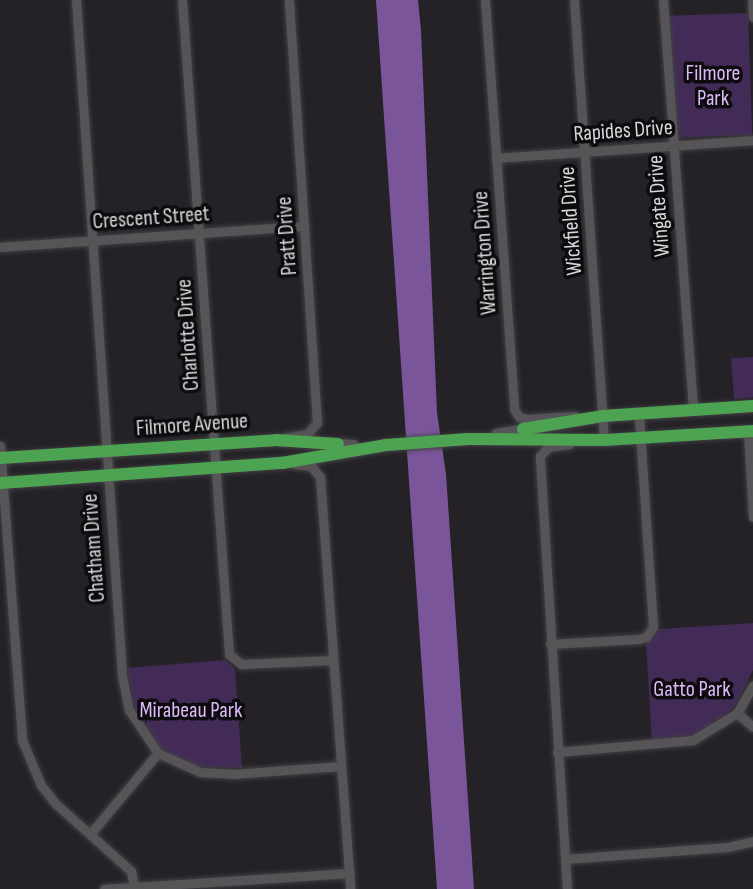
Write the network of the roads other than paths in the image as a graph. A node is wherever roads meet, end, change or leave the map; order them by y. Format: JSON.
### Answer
{"nodes":[{"id":1,"x":76,"y":0,"type":"edge"},
{"id":2,"x":182,"y":0,"type":"edge"},
{"id":3,"x":289,"y":0,"type":"edge"},
{"id":4,"x":485,"y":0,"type":"edge"},
{"id":5,"x":574,"y":0,"type":"edge"},
{"id":6,"x":663,"y":0,"type":"edge"},
{"id":7,"x":752,"y":0,"type":"edge"},
{"id":8,"x":753,"y":17,"type":"edge"},
{"id":9,"x":753,"y":140,"type":"edge"},
{"id":10,"x":673,"y":145,"type":"junction"},
{"id":11,"x":585,"y":152,"type":"junction"},
{"id":12,"x":496,"y":158,"type":"junction"},
{"id":13,"x":304,"y":226,"type":"junction"},
{"id":14,"x":198,"y":233,"type":"junction"},
{"id":15,"x":93,"y":240,"type":"junction"},
{"id":16,"x":0,"y":247,"type":"edge"},
{"id":17,"x":753,"y":406,"type":"edge"},
{"id":18,"x":693,"y":410,"type":"junction"},
{"id":19,"x":639,"y":414,"type":"junction"},
{"id":20,"x":602,"y":416,"type":"junction"},
{"id":21,"x":750,"y":431,"type":"edge"},
{"id":22,"x":468,"y":439,"type":"junction"},
{"id":23,"x":641,"y":439,"type":"junction"},
{"id":24,"x":276,"y":440,"type":"junction"},
{"id":25,"x":604,"y":440,"type":"junction"},
{"id":26,"x":214,"y":444,"type":"junction"},
{"id":27,"x":386,"y":445,"type":"junction"},
{"id":28,"x":0,"y":446,"type":"edge"},
{"id":29,"x":107,"y":451,"type":"junction"},
{"id":30,"x":0,"y":458,"type":"edge"},
{"id":31,"x":282,"y":463,"type":"junction"},
{"id":32,"x":215,"y":468,"type":"junction"},
{"id":33,"x":109,"y":475,"type":"junction"},
{"id":34,"x":1,"y":483,"type":"edge"},
{"id":35,"x":753,"y":517,"type":"edge"},
{"id":36,"x":550,"y":644,"type":"junction"},
{"id":37,"x":333,"y":660,"type":"junction"},
{"id":38,"x":753,"y":685,"type":"edge"},
{"id":39,"x":750,"y":704,"type":"edge"},
{"id":40,"x":737,"y":713,"type":"junction"},
{"id":41,"x":753,"y":727,"type":"edge"},
{"id":42,"x":557,"y":752,"type":"junction"},
{"id":43,"x":158,"y":753,"type":"junction"},
{"id":44,"x":341,"y":766,"type":"junction"},
{"id":45,"x":91,"y":833,"type":"junction"},
{"id":46,"x":753,"y":841,"type":"edge"},
{"id":47,"x":565,"y":859,"type":"junction"},
{"id":48,"x":349,"y":873,"type":"junction"},
{"id":49,"x":134,"y":887,"type":"junction"},
{"id":50,"x":104,"y":889,"type":"edge"},
{"id":51,"x":350,"y":889,"type":"edge"},
{"id":52,"x":567,"y":889,"type":"edge"}],
"edges":[{"from":1,"to":15,"type":"street","name":"Chatham Drive"},
{"from":2,"to":14,"type":"street","name":"Charlotte Drive"},
{"from":3,"to":13,"type":"street","name":"Pratt Drive"},
{"from":4,"to":12,"type":"street","name":"Warrington Drive"},
{"from":5,"to":11,"type":"street","name":"Wickfield Drive"},
{"from":6,"to":10,"type":"street","name":"Wingate Drive"},
{"from":7,"to":8,"type":"street"},
{"from":9,"to":10,"type":"street","name":"Rapides Drive"},
{"from":10,"to":11,"type":"street","name":"Rapides Drive"},
{"from":10,"to":18,"type":"street","name":"Wingate Drive"},
{"from":11,"to":12,"type":"street","name":"Rapides Drive"},
{"from":11,"to":20,"type":"street","name":"Wickfield Drive"},
{"from":12,"to":20,"type":"street","name":"Warrington Drive"},
{"from":13,"to":14,"type":"street","name":"Crescent Street"},
{"from":13,"to":24,"type":"street","name":"Pratt Drive"},
{"from":14,"to":15,"type":"street","name":"Crescent Street"},
{"from":14,"to":26,"type":"street","name":"Charlotte Drive"},
{"from":15,"to":16,"type":"street","name":"Crescent Street"},
{"from":15,"to":29,"type":"street","name":"Chatham Drive"},
{"from":17,"to":18,"type":"street","name":"Filmore Avenue"},
{"from":18,"to":19,"type":"street","name":"Filmore Avenue"},
{"from":19,"to":20,"type":"street","name":"Filmore Avenue"},
{"from":19,"to":23,"type":"street"},
{"from":20,"to":22,"type":"street","name":"Filmore Avenue"},
{"from":20,"to":25,"type":"street","name":"Wickfield Drive"},
{"from":21,"to":23,"type":"street","name":"Filmore Avenue"},
{"from":21,"to":35,"type":"street"},
{"from":22,"to":25,"type":"street","name":"Filmore Avenue"},
{"from":22,"to":27,"type":"street","name":"Filmore Avenue"},
{"from":23,"to":25,"type":"street","name":"Filmore Avenue"},
{"from":23,"to":36,"type":"street"},
{"from":24,"to":26,"type":"street","name":"Filmore Avenue"},
{"from":24,"to":27,"type":"street","name":"Filmore Avenue"},
{"from":25,"to":36,"type":"street"},
{"from":26,"to":29,"type":"street","name":"Filmore Avenue"},
{"from":26,"to":32,"type":"street","name":"Charlotte Drive"},
{"from":27,"to":31,"type":"street","name":"Filmore Avenue"},
{"from":28,"to":30,"type":"street"},
{"from":29,"to":30,"type":"street","name":"Filmore Avenue"},
{"from":29,"to":33,"type":"street","name":"Chatham Drive"},
{"from":30,"to":34,"type":"street"},
{"from":31,"to":32,"type":"street","name":"Filmore Avenue"},
{"from":31,"to":37,"type":"street"},
{"from":32,"to":33,"type":"street","name":"Filmore Avenue"},
{"from":32,"to":37,"type":"street","name":"Charlotte Drive"},
{"from":33,"to":34,"type":"street","name":"Filmore Avenue"},
{"from":33,"to":43,"type":"street","name":"Chatham Drive"},
{"from":34,"to":45,"type":"street"},
{"from":36,"to":42,"type":"street"},
{"from":37,"to":44,"type":"street"},
{"from":38,"to":39,"type":"street"},
{"from":39,"to":40,"type":"street"},
{"from":40,"to":41,"type":"street"},
{"from":40,"to":42,"type":"street"},
{"from":42,"to":47,"type":"street"},
{"from":43,"to":44,"type":"street","name":"Chatham Drive"},
{"from":43,"to":45,"type":"street"},
{"from":44,"to":48,"type":"street"},
{"from":45,"to":49,"type":"street"},
{"from":46,"to":47,"type":"street"},
{"from":47,"to":52,"type":"street"},
{"from":48,"to":49,"type":"street"},
{"from":48,"to":51,"type":"street"},
{"from":49,"to":50,"type":"street"}]}
